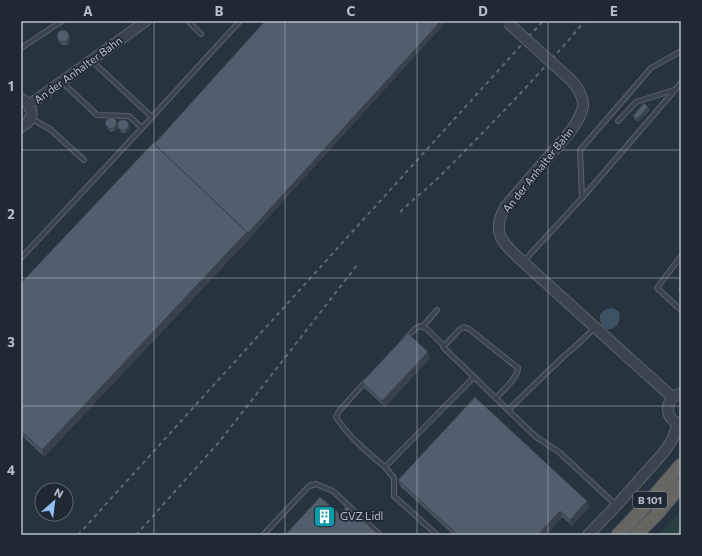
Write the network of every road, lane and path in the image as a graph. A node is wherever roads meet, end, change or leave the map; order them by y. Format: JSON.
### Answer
{"nodes":[{"id":1,"x":62,"y":21,"type":"edge"},
{"id":2,"x":146,"y":21,"type":"edge"},
{"id":3,"x":188,"y":21,"type":"edge"},
{"id":4,"x":240,"y":21,"type":"edge"},
{"id":5,"x":507,"y":22,"type":"edge"},
{"id":6,"x":201,"y":34,"type":"dead end"},
{"id":7,"x":21,"y":48,"type":"edge"},
{"id":8,"x":681,"y":51,"type":"edge"},
{"id":9,"x":91,"y":60,"type":"junction"},
{"id":10,"x":62,"y":82,"type":"junction"},
{"id":11,"x":681,"y":83,"type":"edge"},
{"id":12,"x":674,"y":90,"type":"junction"},
{"id":13,"x":25,"y":102,"type":"edge"},
{"id":14,"x":152,"y":117,"type":"junction"},
{"id":15,"x":30,"y":118,"type":"junction"},
{"id":16,"x":618,"y":121,"type":"dead end"},
{"id":17,"x":21,"y":127,"type":"edge"},
{"id":18,"x":142,"y":128,"type":"junction"},
{"id":19,"x":84,"y":160,"type":"dead end"},
{"id":20,"x":582,"y":198,"type":"junction"},
{"id":21,"x":681,"y":256,"type":"edge"},
{"id":22,"x":21,"y":258,"type":"edge"},
{"id":23,"x":523,"y":262,"type":"junction"},
{"id":24,"x":437,"y":310,"type":"dead end"},
{"id":25,"x":681,"y":310,"type":"edge"},
{"id":26,"x":423,"y":326,"type":"junction"},
{"id":27,"x":595,"y":327,"type":"junction"},
{"id":28,"x":401,"y":344,"type":"edge"},
{"id":29,"x":444,"y":346,"type":"junction"},
{"id":30,"x":370,"y":377,"type":"edge"},
{"id":31,"x":474,"y":377,"type":"junction"},
{"id":32,"x":677,"y":395,"type":"edge"},
{"id":33,"x":496,"y":398,"type":"junction"},
{"id":34,"x":508,"y":410,"type":"junction"},
{"id":35,"x":680,"y":424,"type":"edge"},
{"id":36,"x":681,"y":465,"type":"edge"},
{"id":37,"x":385,"y":467,"type":"junction"},
{"id":38,"x":681,"y":486,"type":"edge"},
{"id":39,"x":616,"y":506,"type":"junction"},
{"id":40,"x":263,"y":535,"type":"edge"},
{"id":41,"x":380,"y":535,"type":"edge"},
{"id":42,"x":437,"y":535,"type":"edge"},
{"id":43,"x":588,"y":535,"type":"edge"},
{"id":44,"x":618,"y":535,"type":"edge"},
{"id":45,"x":636,"y":535,"type":"edge"}],
"edges":[{"from":1,"to":7,"type":"lane"},
{"from":2,"to":9,"type":"street","name":"An der Anhalter Bahn"},
{"from":3,"to":6,"type":"lane"},
{"from":4,"to":14,"type":"lane"},
{"from":5,"to":23,"type":"street","name":"An der Anhalter Bahn","bridge":true},
{"from":8,"to":20,"type":"lane"},
{"from":9,"to":10,"type":"street","name":"An der Anhalter Bahn"},
{"from":9,"to":14,"type":"lane"},
{"from":10,"to":13,"type":"street","name":"An der Anhalter Bahn"},
{"from":10,"to":18,"type":"lane"},
{"from":11,"to":12,"type":"lane"},
{"from":12,"to":16,"type":"lane"},
{"from":12,"to":20,"type":"lane"},
{"from":13,"to":15,"type":"street","name":"An der Anhalter Bahn"},
{"from":14,"to":18,"type":"lane"},
{"from":15,"to":17,"type":"street","name":"An der Anhalter Bahn"},
{"from":15,"to":19,"type":"lane"},
{"from":18,"to":22,"type":"lane"},
{"from":20,"to":23,"type":"lane"},
{"from":21,"to":25,"type":"lane"},
{"from":23,"to":27,"type":"street","name":"An der Anhalter Bahn"},
{"from":24,"to":26,"type":"lane"},
{"from":26,"to":28,"type":"lane"},
{"from":26,"to":29,"type":"lane"},
{"from":27,"to":32,"type":"street","name":"An der Anhalter Bahn"},
{"from":27,"to":34,"type":"lane"},
{"from":29,"to":31,"type":"lane"},
{"from":29,"to":33,"type":"lane"},
{"from":30,"to":37,"type":"lane"},
{"from":31,"to":33,"type":"lane"},
{"from":31,"to":37,"type":"lane"},
{"from":32,"to":35,"type":"street"},
{"from":33,"to":34,"type":"lane"},
{"from":34,"to":39,"type":"lane"},
{"from":35,"to":39,"type":"street"},
{"from":36,"to":44,"type":"highway","number":"B 101"},
{"from":37,"to":42,"type":"lane"},
{"from":38,"to":45,"type":"highway","number":"B 101"},
{"from":39,"to":43,"type":"street"},
{"from":40,"to":41,"type":"lane"}]}
